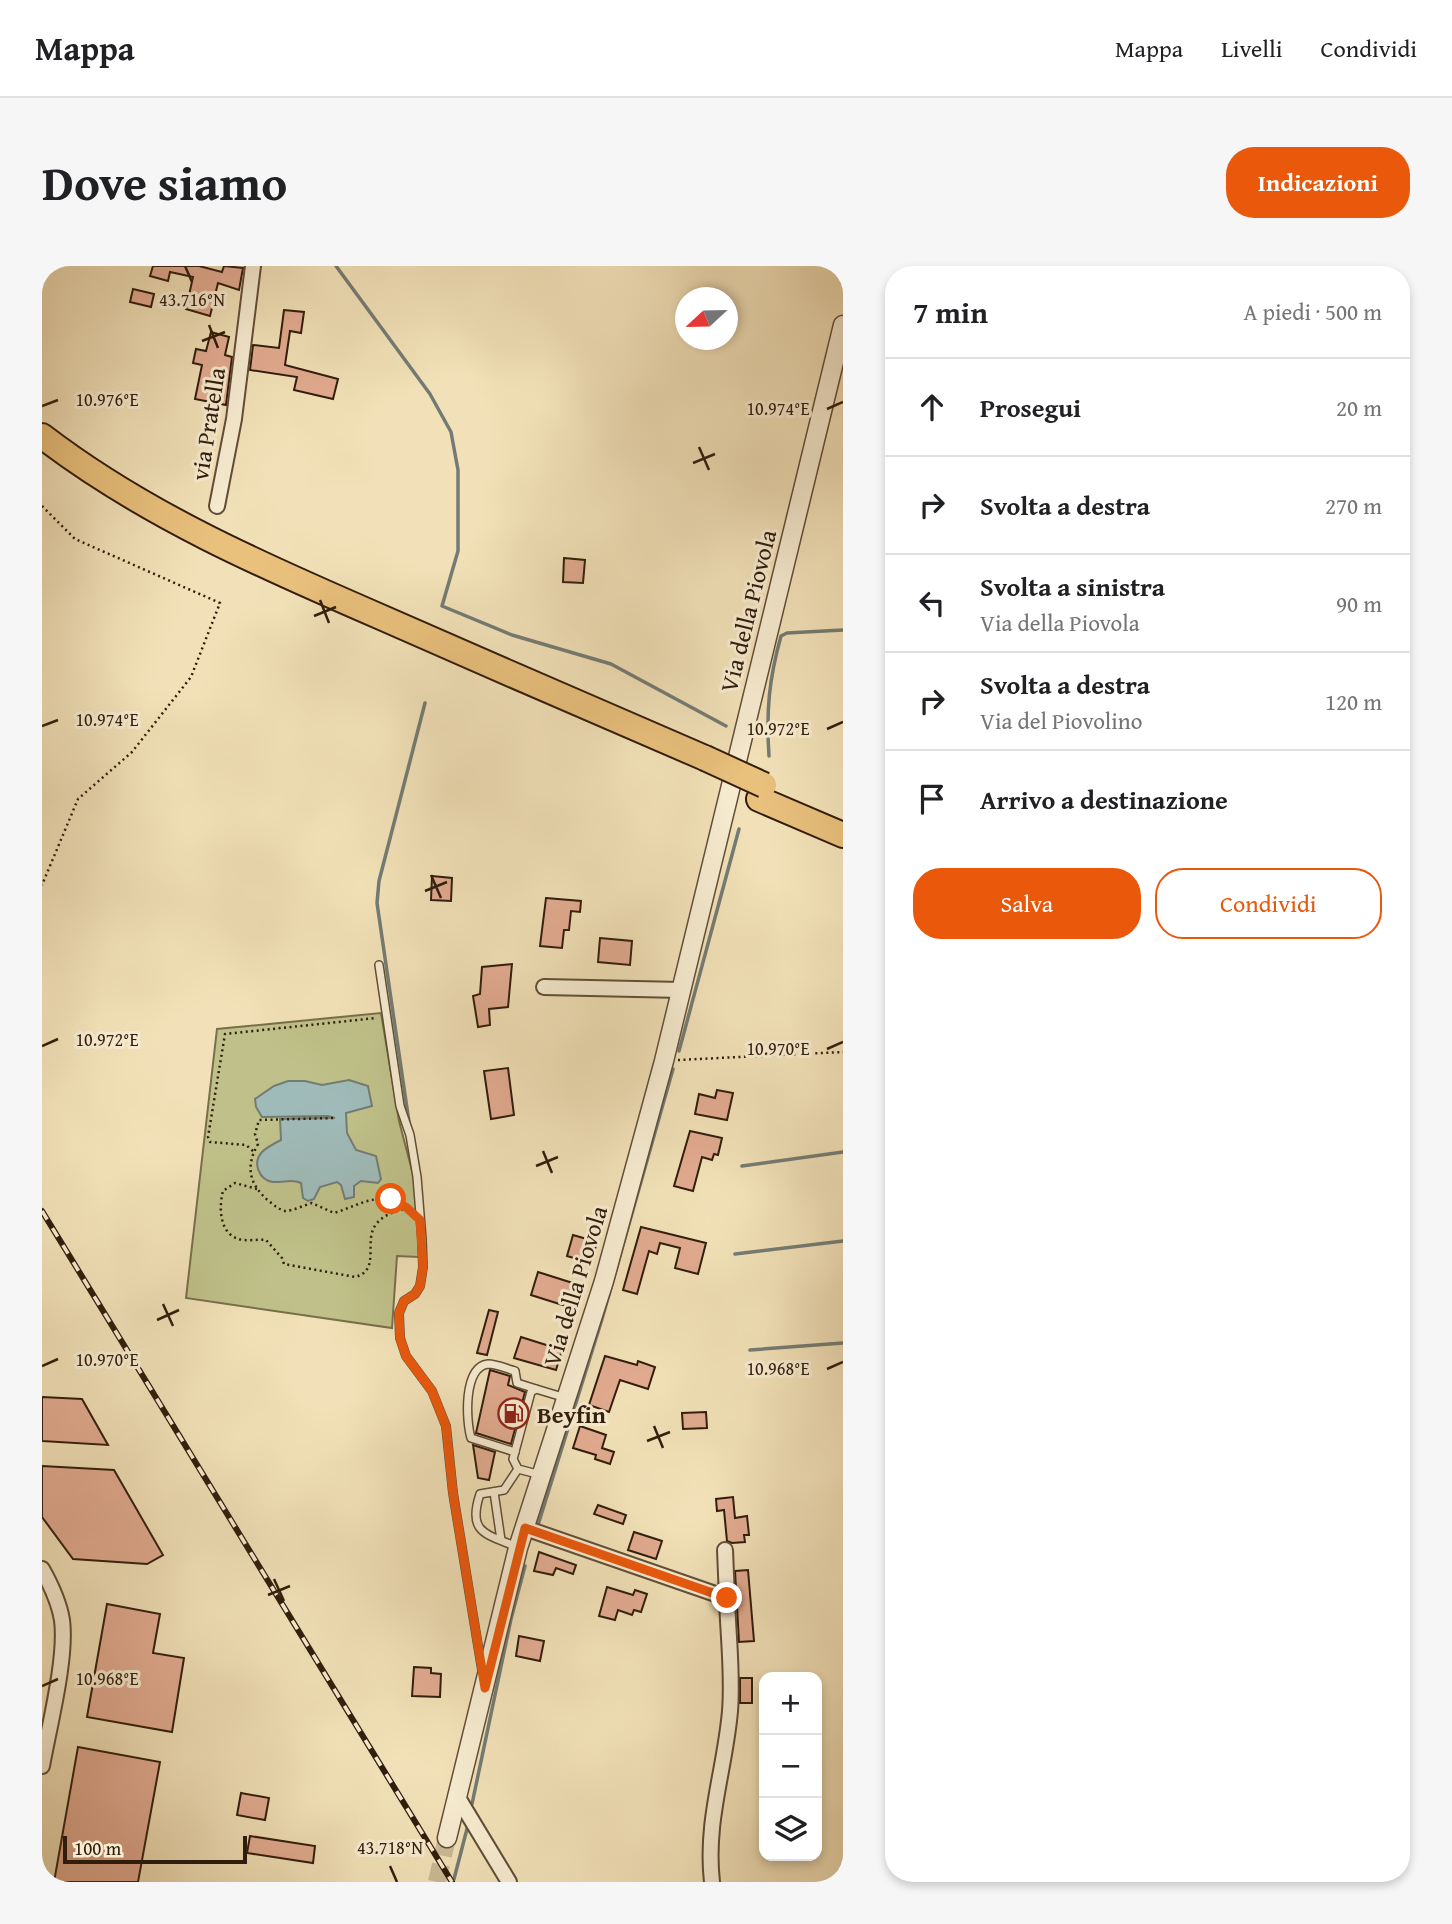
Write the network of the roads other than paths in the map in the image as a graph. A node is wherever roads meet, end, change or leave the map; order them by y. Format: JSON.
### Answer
{"nodes":[{"id":1,"x":253,"y":266,"type":"edge"},
{"id":2,"x":843,"y":325,"type":"edge"},
{"id":3,"x":42,"y":436,"type":"edge"},
{"id":4,"x":42,"y":455,"type":"edge"},
{"id":5,"x":217,"y":506,"type":"dead end"},
{"id":6,"x":704,"y":766,"type":"junction"},
{"id":7,"x":762,"y":792,"type":"junction"},
{"id":8,"x":843,"y":818,"type":"edge"},
{"id":9,"x":843,"y":835,"type":"edge"},
{"id":10,"x":379,"y":965,"type":"dead end"},
{"id":11,"x":544,"y":987,"type":"dead end"},
{"id":12,"x":682,"y":990,"type":"junction"},
{"id":13,"x":536,"y":1389,"type":"junction"},
{"id":14,"x":566,"y":1398,"type":"junction"},
{"id":15,"x":515,"y":1452,"type":"junction"},
{"id":16,"x":518,"y":1469,"type":"junction"},
{"id":17,"x":541,"y":1475,"type":"junction"},
{"id":18,"x":494,"y":1492,"type":"junction"},
{"id":19,"x":525,"y":1528,"type":"junction"},
{"id":20,"x":500,"y":1540,"type":"junction"},
{"id":21,"x":519,"y":1548,"type":"junction"},
{"id":22,"x":725,"y":1550,"type":"dead end"},
{"id":23,"x":42,"y":1569,"type":"edge"},
{"id":24,"x":727,"y":1598,"type":"junction"},
{"id":25,"x":485,"y":1688,"type":"junction"},
{"id":26,"x":42,"y":1766,"type":"edge"},
{"id":27,"x":457,"y":1796,"type":"junction"},
{"id":28,"x":447,"y":1838,"type":"tunnel mouth"},
{"id":29,"x":509,"y":1882,"type":"edge"},
{"id":30,"x":712,"y":1882,"type":"edge"}],
"edges":[{"from":1,"to":5,"type":"street","name":"via Pratella"},
{"from":2,"to":12,"type":"street","name":"Via della Piovola"},
{"from":3,"to":6,"type":"highway"},
{"from":4,"to":6,"type":"highway"},
{"from":6,"to":7,"type":"highway"},
{"from":7,"to":8,"type":"highway"},
{"from":7,"to":9,"type":"highway"},
{"from":10,"to":25,"type":"lane"},
{"from":11,"to":12,"type":"street"},
{"from":12,"to":14,"type":"street","name":"Via della Piovola"},
{"from":13,"to":14,"type":"lane"},
{"from":13,"to":15,"type":"lane"},
{"from":13,"to":15,"type":"lane"},
{"from":14,"to":17,"type":"street","name":"Via della Piovola"},
{"from":15,"to":16,"type":"lane"},
{"from":16,"to":17,"type":"lane"},
{"from":16,"to":18,"type":"lane"},
{"from":17,"to":19,"type":"street","name":"Via della Piovola"},
{"from":18,"to":20,"type":"lane"},
{"from":18,"to":20,"type":"lane"},
{"from":19,"to":21,"type":"street","name":"Via della Piovola"},
{"from":19,"to":24,"type":"street"},
{"from":20,"to":21,"type":"lane"},
{"from":21,"to":25,"type":"street","name":"Via della Piovola"},
{"from":22,"to":24,"type":"street"},
{"from":23,"to":26,"type":"street"},
{"from":24,"to":30,"type":"street"},
{"from":25,"to":27,"type":"street","name":"Via della Piovola"},
{"from":27,"to":28,"type":"street","name":"Via della Piovola"},
{"from":27,"to":29,"type":"street"}]}
